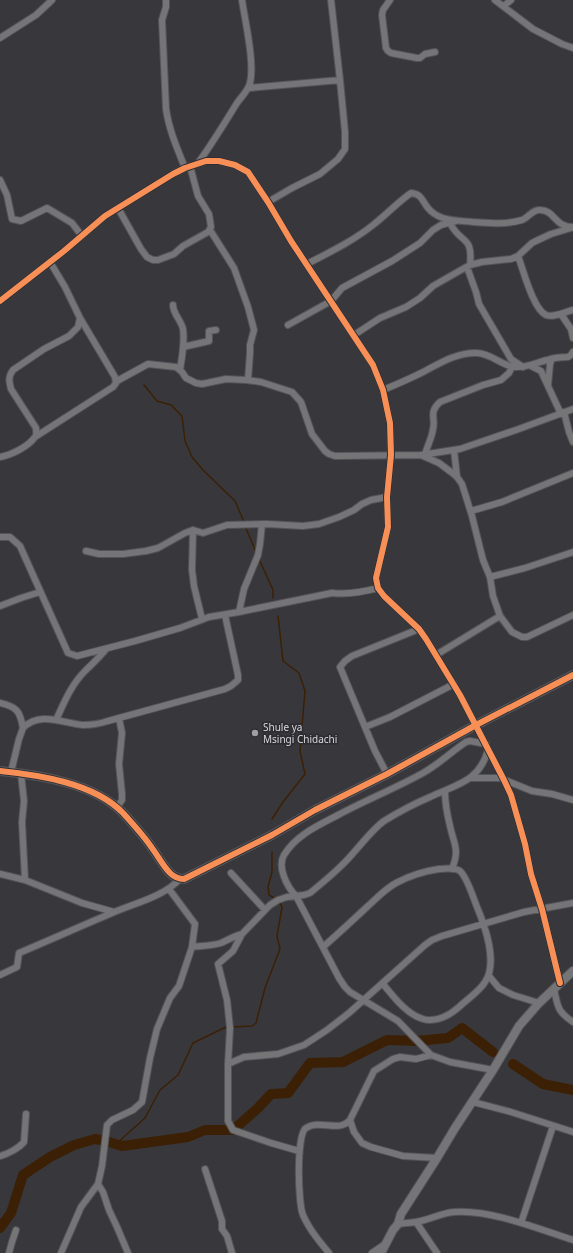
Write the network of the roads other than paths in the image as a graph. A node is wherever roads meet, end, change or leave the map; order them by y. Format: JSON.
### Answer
{"nodes":[{"id":1,"x":52,"y":0,"type":"edge"},
{"id":2,"x":166,"y":0,"type":"edge"},
{"id":3,"x":242,"y":0,"type":"edge"},
{"id":4,"x":338,"y":0,"type":"edge"},
{"id":5,"x":390,"y":0,"type":"edge"},
{"id":6,"x":495,"y":0,"type":"edge"},
{"id":7,"x":512,"y":0,"type":"edge"},
{"id":8,"x":331,"y":1,"type":"edge"},
{"id":9,"x":504,"y":6,"type":"junction"},
{"id":10,"x":0,"y":38,"type":"edge"},
{"id":11,"x":573,"y":48,"type":"edge"},
{"id":12,"x":434,"y":52,"type":"dead end"},
{"id":13,"x":340,"y":80,"type":"junction"},
{"id":14,"x":248,"y":88,"type":"junction"},
{"id":15,"x":198,"y":163,"type":"junction"},
{"id":16,"x":188,"y":167,"type":"junction"},
{"id":17,"x":0,"y":180,"type":"edge"},
{"id":18,"x":268,"y":202,"type":"junction"},
{"id":19,"x":118,"y":208,"type":"junction"},
{"id":20,"x":556,"y":220,"type":"junction"},
{"id":21,"x":457,"y":221,"type":"junction"},
{"id":22,"x":450,"y":223,"type":"junction"},
{"id":23,"x":572,"y":227,"type":"edge"},
{"id":24,"x":210,"y":230,"type":"junction"},
{"id":25,"x":554,"y":233,"type":"junction"},
{"id":26,"x":82,"y":236,"type":"junction"},
{"id":27,"x":518,"y":256,"type":"junction"},
{"id":28,"x":50,"y":262,"type":"junction"},
{"id":29,"x":307,"y":264,"type":"junction"},
{"id":30,"x":469,"y":266,"type":"junction"},
{"id":31,"x":0,"y":301,"type":"edge"},
{"id":32,"x":331,"y":301,"type":"junction"},
{"id":33,"x":173,"y":306,"type":"dead end"},
{"id":34,"x":573,"y":310,"type":"edge"},
{"id":35,"x":561,"y":314,"type":"junction"},
{"id":36,"x":80,"y":318,"type":"junction"},
{"id":37,"x":288,"y":325,"type":"dead end"},
{"id":38,"x":572,"y":326,"type":"edge"},
{"id":39,"x":216,"y":330,"type":"dead end"},
{"id":40,"x":354,"y":335,"type":"junction"},
{"id":41,"x":573,"y":338,"type":"edge"},
{"id":42,"x":183,"y":347,"type":"junction"},
{"id":43,"x":573,"y":352,"type":"edge"},
{"id":44,"x":552,"y":359,"type":"junction"},
{"id":45,"x":531,"y":366,"type":"junction"},
{"id":46,"x":512,"y":367,"type":"junction"},
{"id":47,"x":523,"y":367,"type":"junction"},
{"id":48,"x":180,"y":370,"type":"junction"},
{"id":49,"x":248,"y":380,"type":"junction"},
{"id":50,"x":117,"y":381,"type":"junction"},
{"id":51,"x":548,"y":386,"type":"junction"},
{"id":52,"x":383,"y":390,"type":"junction"},
{"id":53,"x":573,"y":409,"type":"edge"},
{"id":54,"x":562,"y":413,"type":"junction"},
{"id":55,"x":35,"y":437,"type":"junction"},
{"id":56,"x":573,"y":442,"type":"edge"},
{"id":57,"x":454,"y":450,"type":"junction"},
{"id":58,"x":391,"y":455,"type":"junction"},
{"id":59,"x":423,"y":455,"type":"junction"},
{"id":60,"x":0,"y":457,"type":"edge"},
{"id":61,"x":573,"y":473,"type":"edge"},
{"id":62,"x":457,"y":477,"type":"junction"},
{"id":63,"x":387,"y":497,"type":"junction"},
{"id":64,"x":471,"y":511,"type":"junction"},
{"id":65,"x":262,"y":524,"type":"junction"},
{"id":66,"x":193,"y":530,"type":"junction"},
{"id":67,"x":0,"y":537,"type":"edge"},
{"id":68,"x":86,"y":551,"type":"dead end"},
{"id":69,"x":573,"y":552,"type":"edge"},
{"id":70,"x":490,"y":577,"type":"junction"},
{"id":71,"x":378,"y":588,"type":"junction"},
{"id":72,"x":40,"y":592,"type":"junction"},
{"id":73,"x":0,"y":606,"type":"edge"},
{"id":74,"x":239,"y":612,"type":"junction"},
{"id":75,"x":225,"y":615,"type":"junction"},
{"id":76,"x":573,"y":615,"type":"edge"},
{"id":77,"x":500,"y":616,"type":"junction"},
{"id":78,"x":202,"y":619,"type":"junction"},
{"id":79,"x":419,"y":629,"type":"junction"},
{"id":80,"x":106,"y":649,"type":"junction"},
{"id":81,"x":436,"y":655,"type":"junction"},
{"id":82,"x":573,"y":676,"type":"edge"},
{"id":83,"x":454,"y":684,"type":"junction"},
{"id":84,"x":0,"y":704,"type":"edge"},
{"id":85,"x":119,"y":718,"type":"junction"},
{"id":86,"x":56,"y":720,"type":"junction"},
{"id":87,"x":476,"y":725,"type":"junction"},
{"id":88,"x":365,"y":727,"type":"junction"},
{"id":89,"x":23,"y":728,"type":"junction"},
{"id":90,"x":487,"y":747,"type":"junction"},
{"id":91,"x":0,"y":771,"type":"edge"},
{"id":92,"x":11,"y":772,"type":"junction"},
{"id":93,"x":21,"y":774,"type":"junction"},
{"id":94,"x":387,"y":774,"type":"junction"},
{"id":95,"x":470,"y":778,"type":"junction"},
{"id":96,"x":504,"y":780,"type":"junction"},
{"id":97,"x":445,"y":791,"type":"junction"},
{"id":98,"x":573,"y":800,"type":"edge"},
{"id":99,"x":117,"y":807,"type":"junction"},
{"id":100,"x":452,"y":869,"type":"junction"},
{"id":101,"x":231,"y":872,"type":"dead end"},
{"id":102,"x":0,"y":874,"type":"edge"},
{"id":103,"x":180,"y":879,"type":"junction"},
{"id":104,"x":24,"y":880,"type":"junction"},
{"id":105,"x":169,"y":889,"type":"junction"},
{"id":106,"x":296,"y":896,"type":"junction"},
{"id":107,"x":573,"y":903,"type":"edge"},
{"id":108,"x":542,"y":909,"type":"junction"},
{"id":109,"x":265,"y":910,"type":"junction"},
{"id":110,"x":114,"y":912,"type":"junction"},
{"id":111,"x":484,"y":924,"type":"junction"},
{"id":112,"x":242,"y":934,"type":"junction"},
{"id":113,"x":192,"y":947,"type":"junction"},
{"id":114,"x":323,"y":947,"type":"junction"},
{"id":115,"x":573,"y":971,"type":"edge"},
{"id":116,"x":0,"y":976,"type":"edge"},
{"id":117,"x":489,"y":976,"type":"junction"},
{"id":118,"x":383,"y":984,"type":"junction"},
{"id":119,"x":557,"y":986,"type":"junction"},
{"id":120,"x":364,"y":1000,"type":"junction"},
{"id":121,"x":539,"y":1003,"type":"junction"},
{"id":122,"x":573,"y":1022,"type":"edge"},
{"id":123,"x":431,"y":1055,"type":"junction"},
{"id":124,"x":228,"y":1064,"type":"junction"},
{"id":125,"x":493,"y":1070,"type":"junction"},
{"id":126,"x":473,"y":1102,"type":"junction"},
{"id":127,"x":26,"y":1114,"type":"dead end"},
{"id":128,"x":350,"y":1120,"type":"junction"},
{"id":129,"x":553,"y":1126,"type":"junction"},
{"id":130,"x":573,"y":1132,"type":"edge"},
{"id":131,"x":299,"y":1151,"type":"junction"},
{"id":132,"x":0,"y":1156,"type":"edge"},
{"id":133,"x":437,"y":1158,"type":"junction"},
{"id":134,"x":205,"y":1169,"type":"dead end"},
{"id":135,"x":98,"y":1184,"type":"junction"},
{"id":136,"x":416,"y":1222,"type":"junction"},
{"id":137,"x":521,"y":1223,"type":"junction"},
{"id":138,"x":398,"y":1224,"type":"junction"},
{"id":139,"x":16,"y":1230,"type":"dead end"},
{"id":140,"x":573,"y":1240,"type":"edge"},
{"id":141,"x":385,"y":1244,"type":"junction"},
{"id":142,"x":9,"y":1253,"type":"edge"},
{"id":143,"x":60,"y":1253,"type":"edge"},
{"id":144,"x":128,"y":1253,"type":"edge"},
{"id":145,"x":232,"y":1253,"type":"edge"},
{"id":146,"x":329,"y":1253,"type":"edge"},
{"id":147,"x":372,"y":1253,"type":"edge"},
{"id":148,"x":381,"y":1253,"type":"edge"},
{"id":149,"x":438,"y":1253,"type":"edge"}],
"edges":[{"from":1,"to":10,"type":"street"},
{"from":2,"to":16,"type":"street"},
{"from":3,"to":14,"type":"street"},
{"from":4,"to":8,"type":"street"},
{"from":5,"to":12,"type":"street"},
{"from":6,"to":9,"type":"street"},
{"from":7,"to":9,"type":"street"},
{"from":8,"to":13,"type":"street"},
{"from":9,"to":11,"type":"street"},
{"from":13,"to":14,"type":"street"},
{"from":13,"to":18,"type":"street"},
{"from":14,"to":15,"type":"street"},
{"from":15,"to":16,"type":"street"},
{"from":15,"to":18,"type":"street"},
{"from":16,"to":19,"type":"street"},
{"from":16,"to":24,"type":"street"},
{"from":17,"to":26,"type":"street"},
{"from":18,"to":29,"type":"street"},
{"from":19,"to":24,"type":"street"},
{"from":19,"to":26,"type":"street"},
{"from":20,"to":21,"type":"street"},
{"from":20,"to":23,"type":"street"},
{"from":20,"to":25,"type":"street"},
{"from":21,"to":22,"type":"street"},
{"from":21,"to":29,"type":"street"},
{"from":22,"to":30,"type":"street"},
{"from":22,"to":32,"type":"street"},
{"from":23,"to":25,"type":"street"},
{"from":24,"to":49,"type":"street"},
{"from":25,"to":27,"type":"street"},
{"from":26,"to":28,"type":"street"},
{"from":27,"to":30,"type":"street"},
{"from":27,"to":35,"type":"street"},
{"from":28,"to":31,"type":"street"},
{"from":28,"to":36,"type":"street"},
{"from":29,"to":32,"type":"street"},
{"from":30,"to":40,"type":"street"},
{"from":30,"to":47,"type":"street"},
{"from":32,"to":37,"type":"street"},
{"from":32,"to":40,"type":"street"},
{"from":33,"to":42,"type":"street"},
{"from":34,"to":35,"type":"street"},
{"from":35,"to":38,"type":"street"},
{"from":36,"to":50,"type":"street"},
{"from":36,"to":55,"type":"street"},
{"from":38,"to":41,"type":"street"},
{"from":39,"to":42,"type":"street"},
{"from":40,"to":52,"type":"street"},
{"from":42,"to":48,"type":"street"},
{"from":43,"to":44,"type":"street"},
{"from":44,"to":45,"type":"street"},
{"from":44,"to":51,"type":"street"},
{"from":45,"to":47,"type":"street"},
{"from":45,"to":51,"type":"street"},
{"from":46,"to":47,"type":"street"},
{"from":46,"to":52,"type":"street"},
{"from":46,"to":59,"type":"street"},
{"from":48,"to":49,"type":"street"},
{"from":48,"to":50,"type":"street"},
{"from":49,"to":58,"type":"street"},
{"from":50,"to":55,"type":"street"},
{"from":51,"to":54,"type":"street"},
{"from":52,"to":58,"type":"street"},
{"from":53,"to":54,"type":"street"},
{"from":54,"to":56,"type":"street"},
{"from":54,"to":57,"type":"street"},
{"from":55,"to":60,"type":"street"},
{"from":57,"to":59,"type":"street"},
{"from":57,"to":62,"type":"street"},
{"from":58,"to":59,"type":"street"},
{"from":58,"to":63,"type":"street"},
{"from":59,"to":62,"type":"street"},
{"from":61,"to":64,"type":"street"},
{"from":62,"to":64,"type":"street"},
{"from":63,"to":65,"type":"street"},
{"from":63,"to":71,"type":"street"},
{"from":64,"to":70,"type":"street"},
{"from":65,"to":66,"type":"street"},
{"from":65,"to":74,"type":"street"},
{"from":66,"to":68,"type":"street"},
{"from":66,"to":78,"type":"street"},
{"from":67,"to":72,"type":"street"},
{"from":69,"to":70,"type":"street"},
{"from":70,"to":77,"type":"street"},
{"from":71,"to":74,"type":"street"},
{"from":71,"to":79,"type":"street"},
{"from":72,"to":73,"type":"street"},
{"from":72,"to":80,"type":"street"},
{"from":74,"to":75,"type":"street"},
{"from":75,"to":78,"type":"street"},
{"from":75,"to":85,"type":"street"},
{"from":76,"to":77,"type":"street"},
{"from":77,"to":81,"type":"street"},
{"from":78,"to":80,"type":"street"},
{"from":79,"to":81,"type":"street"},
{"from":79,"to":88,"type":"street"},
{"from":80,"to":86,"type":"street"},
{"from":81,"to":83,"type":"street"},
{"from":82,"to":87,"type":"street"},
{"from":83,"to":87,"type":"street"},
{"from":83,"to":88,"type":"street"},
{"from":84,"to":89,"type":"street"},
{"from":85,"to":86,"type":"street"},
{"from":85,"to":99,"type":"street"},
{"from":86,"to":89,"type":"street"},
{"from":87,"to":90,"type":"street"},
{"from":87,"to":94,"type":"street"},
{"from":88,"to":94,"type":"street"},
{"from":89,"to":92,"type":"street"},
{"from":90,"to":95,"type":"street"},
{"from":90,"to":96,"type":"street"},
{"from":90,"to":106,"type":"street"},
{"from":91,"to":92,"type":"street"},
{"from":92,"to":93,"type":"street"},
{"from":93,"to":99,"type":"street"},
{"from":93,"to":104,"type":"street"},
{"from":94,"to":103,"type":"street"},
{"from":95,"to":96,"type":"street"},
{"from":95,"to":97,"type":"street"},
{"from":96,"to":98,"type":"street"},
{"from":96,"to":108,"type":"street"},
{"from":97,"to":100,"type":"street"},
{"from":97,"to":106,"type":"street"},
{"from":99,"to":103,"type":"street"},
{"from":100,"to":111,"type":"street"},
{"from":100,"to":114,"type":"street"},
{"from":101,"to":109,"type":"street"},
{"from":102,"to":104,"type":"street"},
{"from":103,"to":105,"type":"street"},
{"from":104,"to":110,"type":"street"},
{"from":105,"to":110,"type":"street"},
{"from":105,"to":113,"type":"street"},
{"from":106,"to":109,"type":"street"},
{"from":106,"to":114,"type":"street"},
{"from":107,"to":108,"type":"street"},
{"from":108,"to":111,"type":"street"},
{"from":108,"to":119,"type":"street"},
{"from":109,"to":112,"type":"street"},
{"from":110,"to":116,"type":"street"},
{"from":111,"to":117,"type":"street"},
{"from":111,"to":118,"type":"street"},
{"from":112,"to":113,"type":"street"},
{"from":112,"to":124,"type":"street"},
{"from":113,"to":135,"type":"street"},
{"from":114,"to":120,"type":"street"},
{"from":115,"to":119,"type":"street"},
{"from":117,"to":118,"type":"street"},
{"from":117,"to":121,"type":"street"},
{"from":118,"to":120,"type":"street"},
{"from":119,"to":121,"type":"street"},
{"from":119,"to":122,"type":"street"},
{"from":120,"to":123,"type":"street"},
{"from":120,"to":124,"type":"street"},
{"from":121,"to":125,"type":"street"},
{"from":123,"to":125,"type":"street"},
{"from":123,"to":128,"type":"street"},
{"from":124,"to":131,"type":"street"},
{"from":125,"to":126,"type":"street"},
{"from":126,"to":129,"type":"street"},
{"from":126,"to":133,"type":"street"},
{"from":127,"to":132,"type":"street"},
{"from":128,"to":131,"type":"street"},
{"from":128,"to":133,"type":"street"},
{"from":129,"to":130,"type":"street"},
{"from":129,"to":137,"type":"street"},
{"from":131,"to":146,"type":"street"},
{"from":133,"to":138,"type":"street"},
{"from":134,"to":145,"type":"street"},
{"from":135,"to":143,"type":"street"},
{"from":135,"to":144,"type":"street"},
{"from":136,"to":137,"type":"street"},
{"from":136,"to":138,"type":"street"},
{"from":136,"to":149,"type":"street"},
{"from":137,"to":140,"type":"street"},
{"from":138,"to":141,"type":"street"},
{"from":139,"to":142,"type":"street"},
{"from":141,"to":147,"type":"street"},
{"from":141,"to":148,"type":"street"}]}
